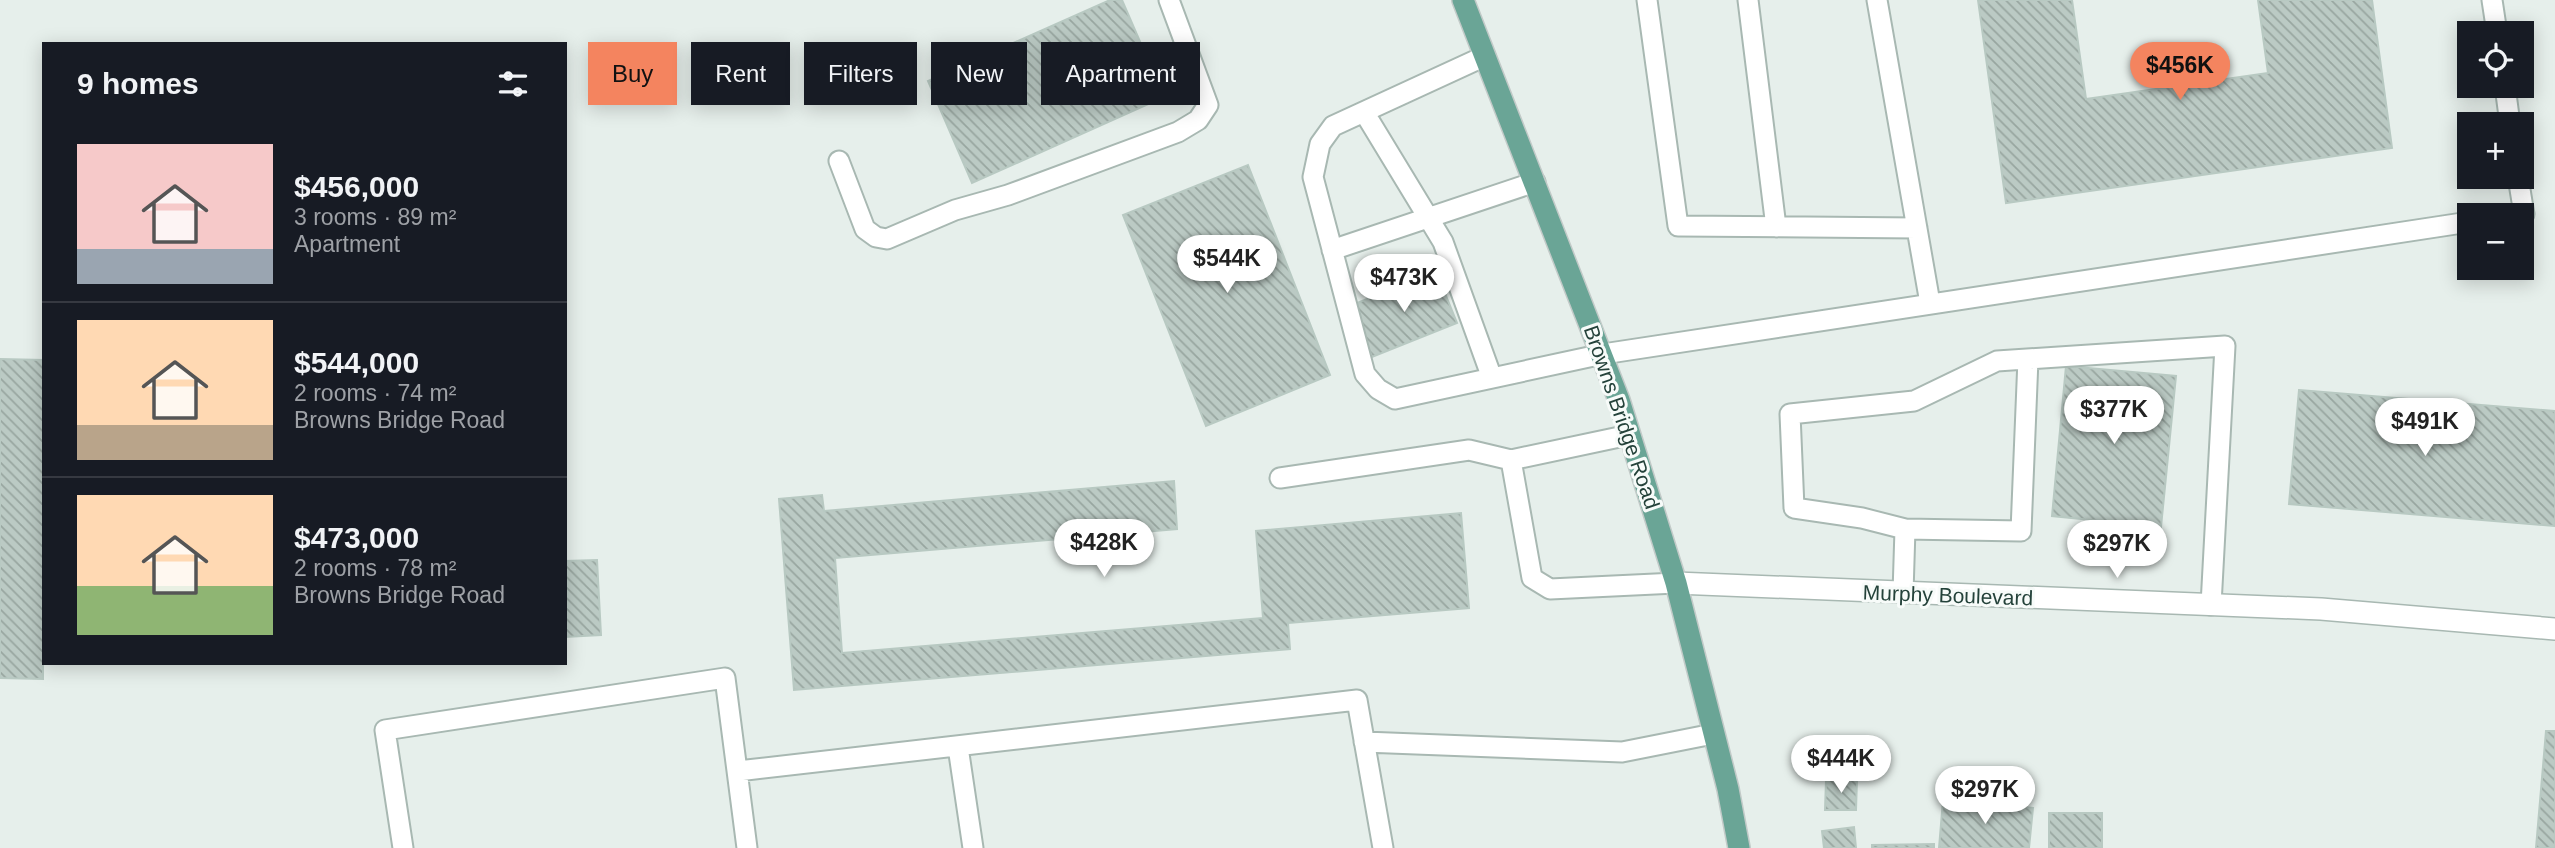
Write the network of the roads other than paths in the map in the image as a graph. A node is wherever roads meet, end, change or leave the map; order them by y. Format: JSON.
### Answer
{"nodes":[{"id":1,"x":1169,"y":0,"type":"edge"},
{"id":2,"x":1463,"y":0,"type":"edge"},
{"id":3,"x":1647,"y":0,"type":"edge"},
{"id":4,"x":1748,"y":0,"type":"edge"},
{"id":5,"x":1877,"y":0,"type":"edge"},
{"id":6,"x":2492,"y":0,"type":"edge"},
{"id":7,"x":2495,"y":21,"type":"edge"},
{"id":8,"x":1485,"y":56,"type":"junction"},
{"id":9,"x":1364,"y":112,"type":"junction"},
{"id":10,"x":839,"y":161,"type":"dead end"},
{"id":11,"x":1535,"y":182,"type":"junction"},
{"id":12,"x":1429,"y":219,"type":"junction"},
{"id":13,"x":2457,"y":224,"type":"edge"},
{"id":14,"x":1776,"y":227,"type":"junction"},
{"id":15,"x":1917,"y":228,"type":"junction"},
{"id":16,"x":1332,"y":250,"type":"junction"},
{"id":17,"x":1930,"y":303,"type":"junction"},
{"id":18,"x":1603,"y":354,"type":"junction"},
{"id":19,"x":2028,"y":359,"type":"junction"},
{"id":20,"x":1492,"y":378,"type":"junction"},
{"id":21,"x":1629,"y":435,"type":"junction"},
{"id":22,"x":1511,"y":460,"type":"junction"},
{"id":23,"x":1280,"y":478,"type":"dead end"},
{"id":24,"x":1905,"y":529,"type":"junction"},
{"id":25,"x":1676,"y":583,"type":"junction"},
{"id":26,"x":1903,"y":593,"type":"junction"},
{"id":27,"x":2211,"y":605,"type":"junction"},
{"id":28,"x":2555,"y":629,"type":"edge"},
{"id":29,"x":1713,"y":734,"type":"junction"},
{"id":30,"x":1364,"y":741,"type":"junction"},
{"id":31,"x":958,"y":747,"type":"junction"},
{"id":32,"x":738,"y":771,"type":"junction"},
{"id":33,"x":403,"y":848,"type":"edge"},
{"id":34,"x":747,"y":848,"type":"edge"},
{"id":35,"x":974,"y":848,"type":"edge"},
{"id":36,"x":1382,"y":848,"type":"edge"},
{"id":37,"x":1739,"y":848,"type":"edge"}],
"edges":[{"from":1,"to":10,"type":"lane"},
{"from":2,"to":8,"type":"main road","name":"Browns Bridge Road"},
{"from":3,"to":14,"type":"lane"},
{"from":4,"to":14,"type":"lane"},
{"from":5,"to":15,"type":"lane"},
{"from":6,"to":7,"type":"lane"},
{"from":8,"to":9,"type":"lane"},
{"from":8,"to":11,"type":"main road","name":"Browns Bridge Road"},
{"from":9,"to":12,"type":"lane"},
{"from":9,"to":16,"type":"lane"},
{"from":11,"to":12,"type":"lane"},
{"from":11,"to":18,"type":"main road","name":"Browns Bridge Road"},
{"from":12,"to":16,"type":"lane"},
{"from":12,"to":20,"type":"lane"},
{"from":13,"to":17,"type":"lane"},
{"from":14,"to":15,"type":"lane"},
{"from":15,"to":17,"type":"lane"},
{"from":16,"to":20,"type":"lane"},
{"from":17,"to":18,"type":"lane"},
{"from":18,"to":20,"type":"lane"},
{"from":18,"to":21,"type":"main road","name":"Browns Bridge Road"},
{"from":19,"to":24,"type":"lane"},
{"from":19,"to":24,"type":"lane"},
{"from":19,"to":27,"type":"lane"},
{"from":21,"to":22,"type":"lane"},
{"from":21,"to":25,"type":"main road","name":"Browns Bridge Road"},
{"from":22,"to":23,"type":"lane"},
{"from":22,"to":25,"type":"lane"},
{"from":24,"to":26,"type":"lane"},
{"from":25,"to":26,"type":"street","name":"Murphy Boulevard"},
{"from":25,"to":29,"type":"main road","name":"Browns Bridge Road"},
{"from":26,"to":27,"type":"street","name":"Murphy Boulevard"},
{"from":27,"to":28,"type":"street","name":"Murphy Boulevard"},
{"from":29,"to":30,"type":"lane"},
{"from":29,"to":37,"type":"main road","name":"Browns Bridge Road"},
{"from":30,"to":31,"type":"lane"},
{"from":30,"to":36,"type":"lane"},
{"from":31,"to":32,"type":"lane"},
{"from":31,"to":35,"type":"lane"},
{"from":32,"to":33,"type":"lane"},
{"from":32,"to":34,"type":"lane"}]}
